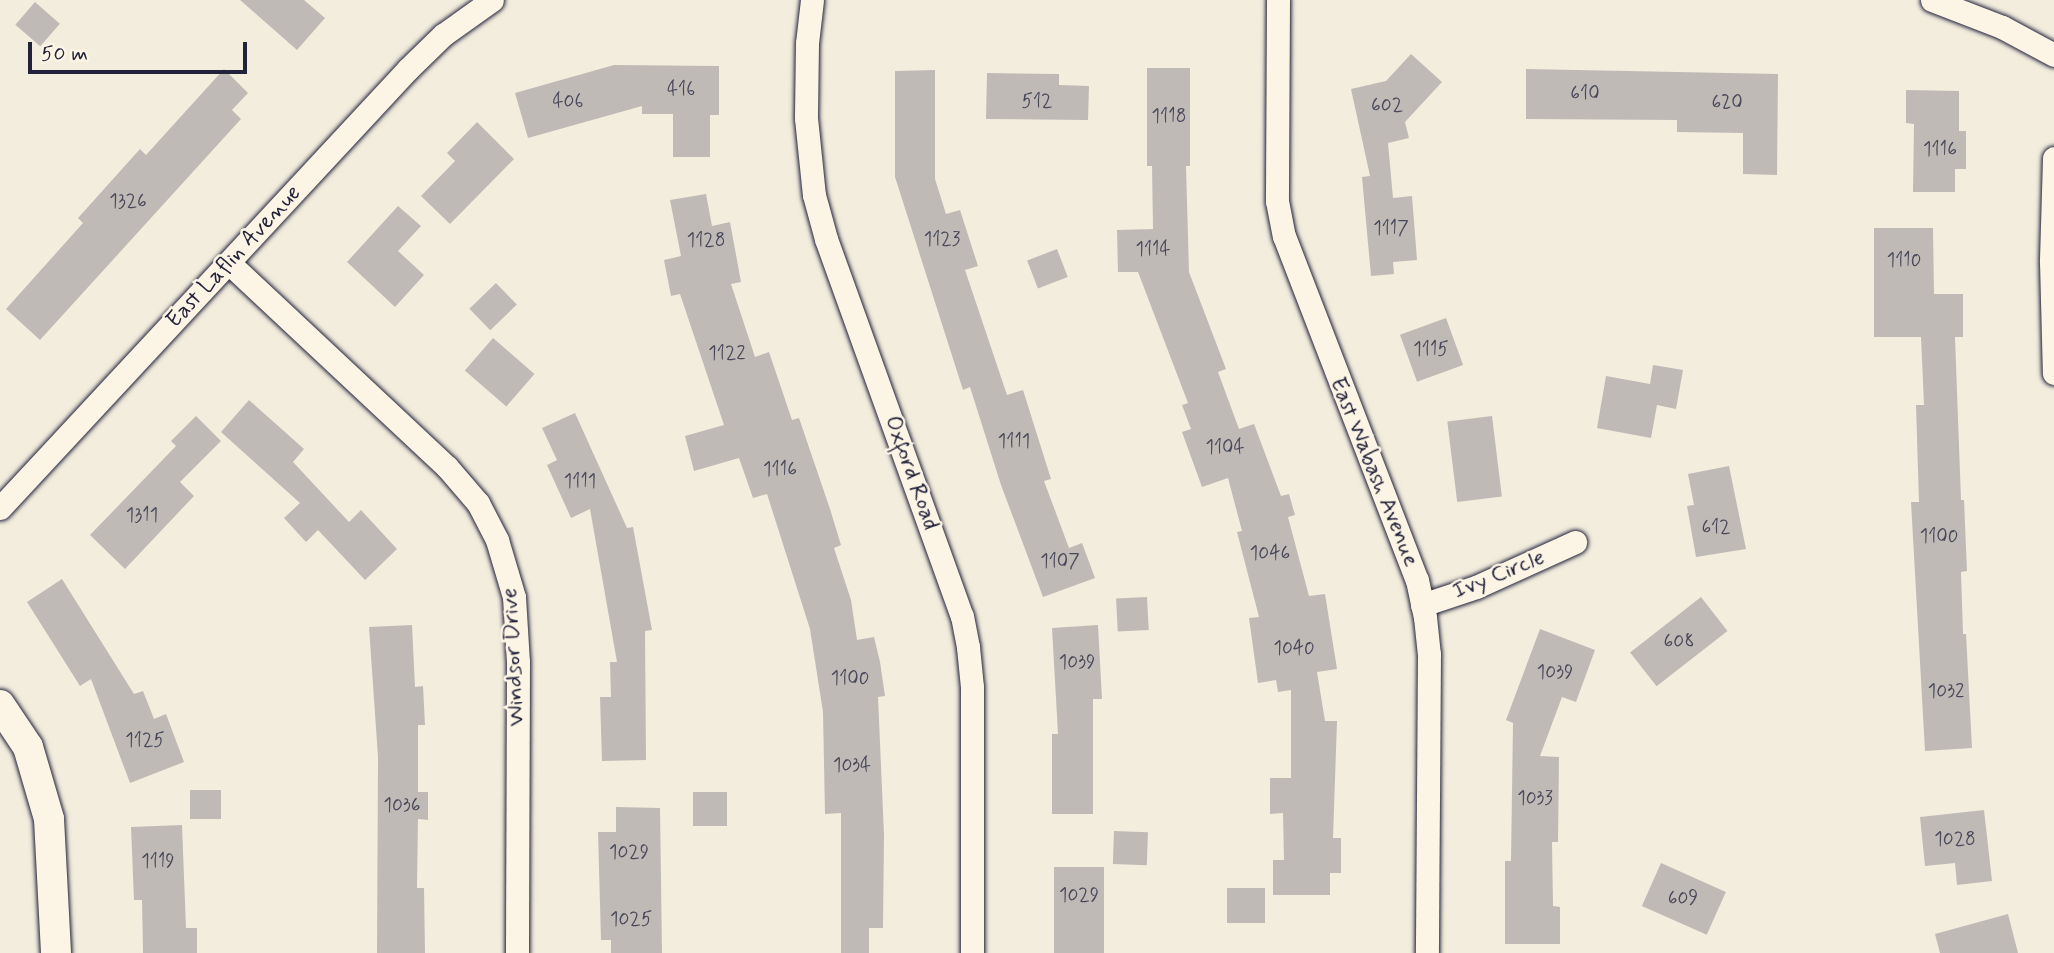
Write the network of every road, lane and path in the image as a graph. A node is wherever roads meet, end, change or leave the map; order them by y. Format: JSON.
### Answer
{"nodes":[{"id":1,"x":812,"y":0,"type":"edge"},
{"id":2,"x":1278,"y":0,"type":"edge"},
{"id":3,"x":1932,"y":0,"type":"edge"},
{"id":4,"x":474,"y":4,"type":"edge"},
{"id":5,"x":2054,"y":55,"type":"edge"},
{"id":6,"x":2054,"y":158,"type":"edge"},
{"id":7,"x":229,"y":263,"type":"junction"},
{"id":8,"x":2054,"y":373,"type":"edge"},
{"id":9,"x":0,"y":508,"type":"edge"},
{"id":10,"x":1575,"y":542,"type":"dead end"},
{"id":11,"x":1422,"y":605,"type":"junction"},
{"id":12,"x":0,"y":705,"type":"edge"},
{"id":13,"x":56,"y":953,"type":"edge"},
{"id":14,"x":517,"y":953,"type":"edge"},
{"id":15,"x":972,"y":953,"type":"edge"},
{"id":16,"x":1427,"y":953,"type":"edge"}],
"edges":[{"from":1,"to":15,"type":"street","name":"Oxford Road"},
{"from":2,"to":11,"type":"street","name":"East Wabash Avenue"},
{"from":3,"to":5,"type":"street"},
{"from":4,"to":7,"type":"street","name":"East Laflin Avenue"},
{"from":6,"to":8,"type":"street"},
{"from":7,"to":9,"type":"street","name":"East Laflin Avenue"},
{"from":7,"to":14,"type":"street","name":"Windsor Drive"},
{"from":10,"to":11,"type":"street","name":"Ivy Circle"},
{"from":11,"to":16,"type":"street","name":"East Wabash Avenue"},
{"from":12,"to":13,"type":"street"}]}
